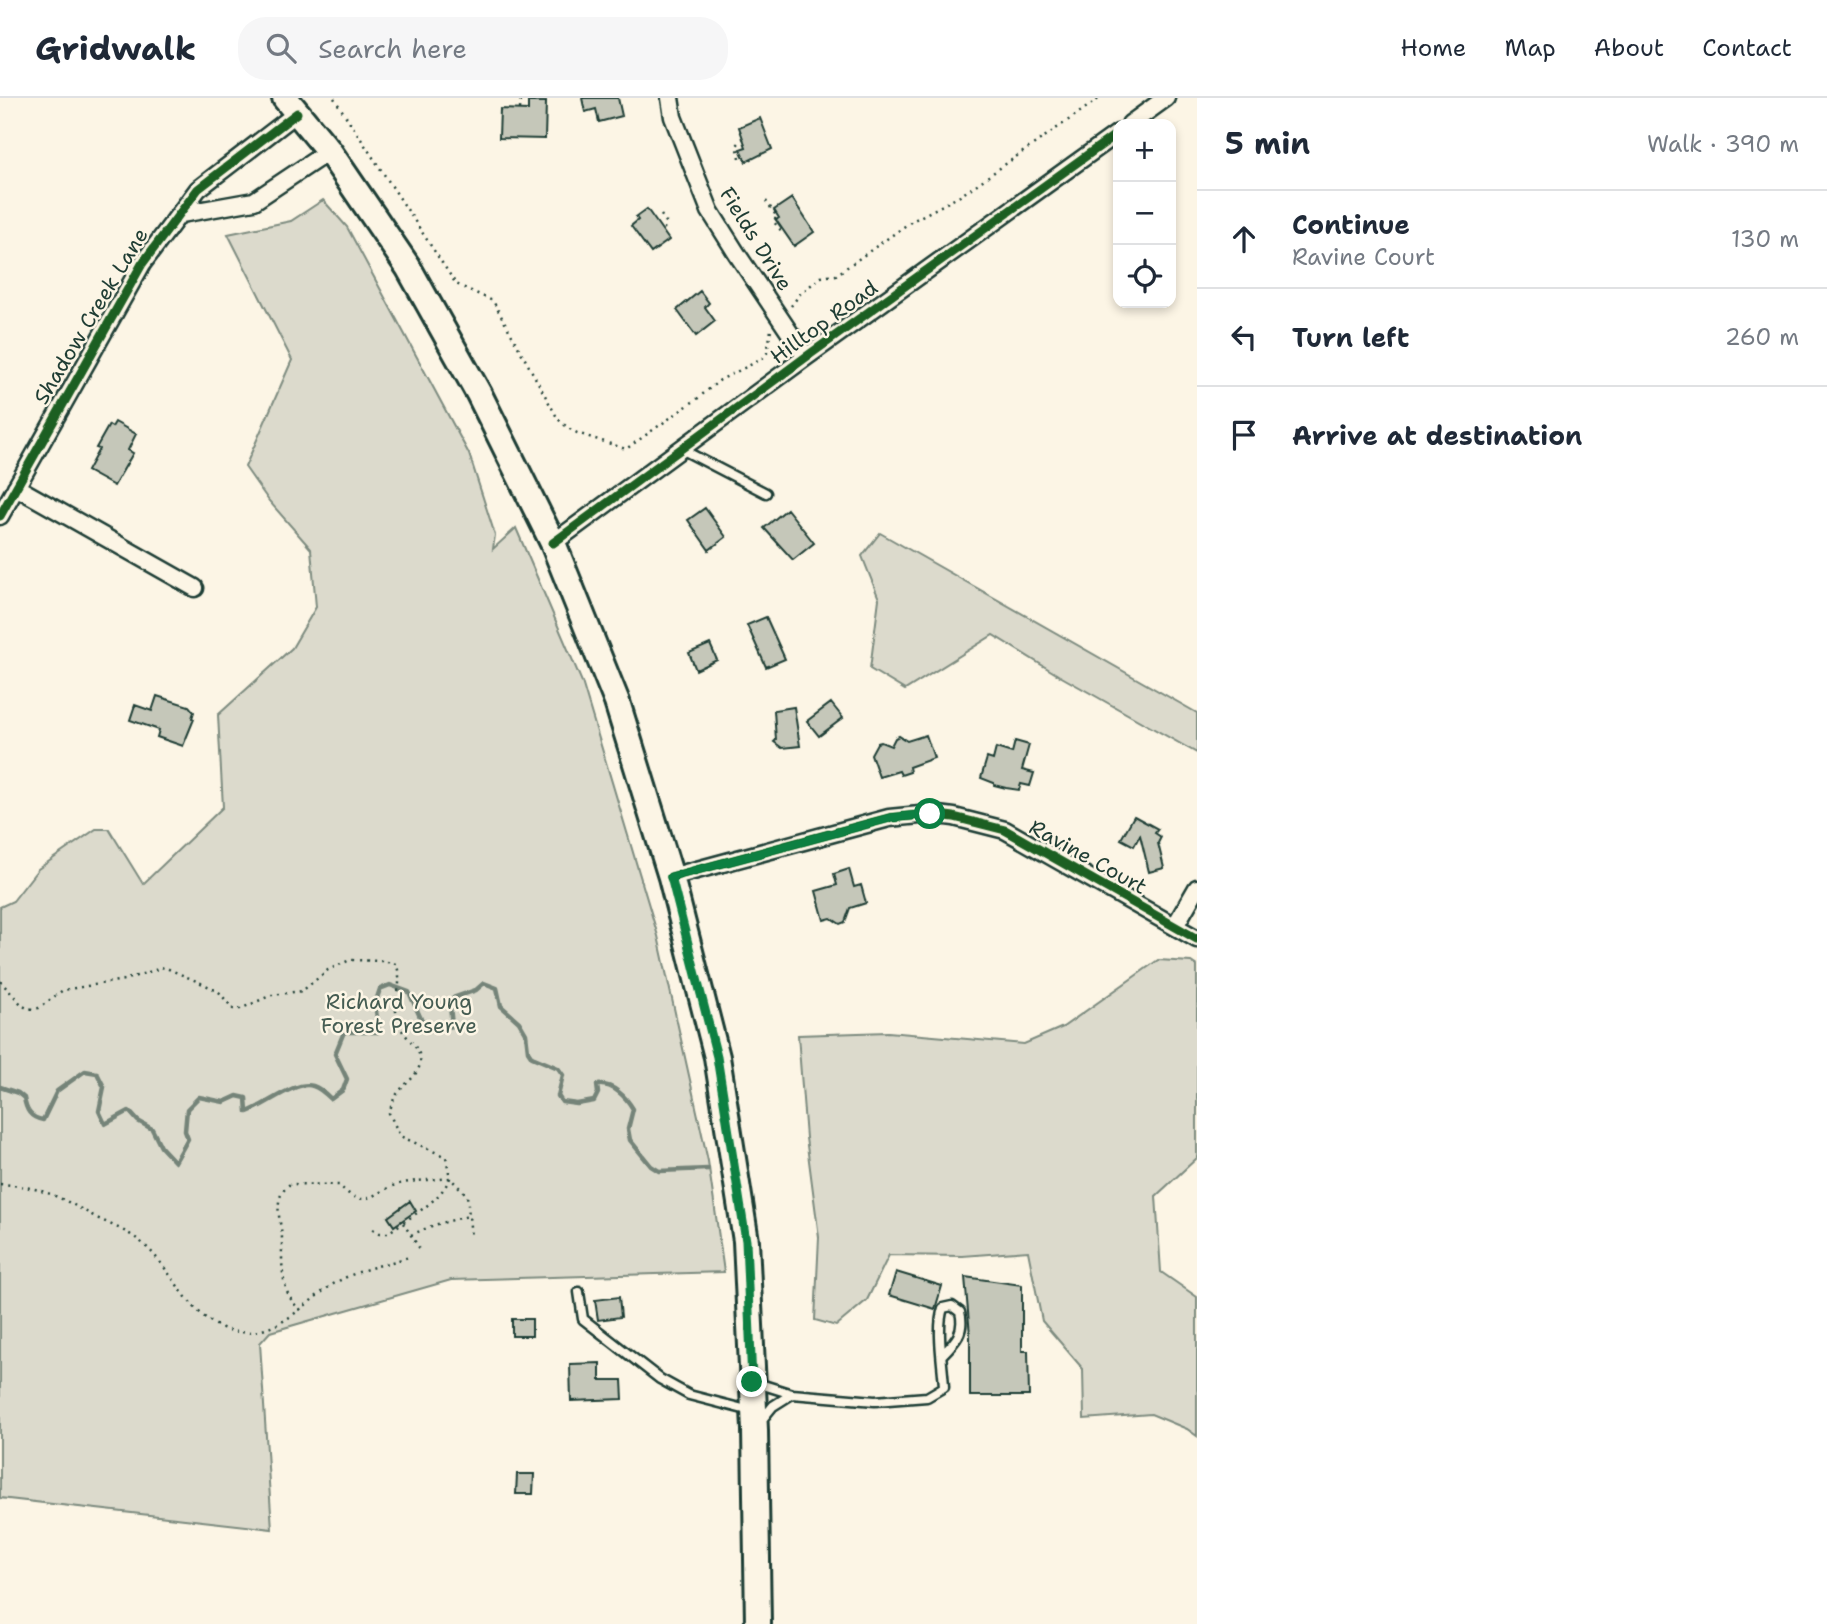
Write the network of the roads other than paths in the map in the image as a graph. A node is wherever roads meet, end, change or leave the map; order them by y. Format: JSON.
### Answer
{"nodes":[{"id":1,"x":670,"y":98,"type":"edge"},
{"id":2,"x":1166,"y":98,"type":"edge"},
{"id":3,"x":291,"y":106,"type":"edge"},
{"id":4,"x":1137,"y":119,"type":"edge"},
{"id":5,"x":1113,"y":136,"type":"edge"},
{"id":6,"x":329,"y":151,"type":"junction"},
{"id":7,"x":181,"y":214,"type":"junction"},
{"id":8,"x":806,"y":356,"type":"junction"},
{"id":9,"x":681,"y":449,"type":"junction"},
{"id":10,"x":16,"y":487,"type":"junction"},
{"id":11,"x":766,"y":493,"type":"dead end"},
{"id":12,"x":0,"y":516,"type":"edge"},
{"id":13,"x":553,"y":542,"type":"junction"},
{"id":14,"x":195,"y":588,"type":"dead end"},
{"id":15,"x":671,"y":877,"type":"junction"},
{"id":16,"x":1197,"y":888,"type":"edge"},
{"id":17,"x":1175,"y":926,"type":"junction"},
{"id":18,"x":1197,"y":939,"type":"edge"},
{"id":19,"x":579,"y":1292,"type":"dead end"},
{"id":20,"x":942,"y":1355,"type":"junction"},
{"id":21,"x":752,"y":1382,"type":"junction"},
{"id":22,"x":792,"y":1394,"type":"junction"},
{"id":23,"x":754,"y":1421,"type":"junction"},
{"id":24,"x":758,"y":1624,"type":"edge"}],
"edges":[{"from":1,"to":8,"type":"street","name":"Fields Drive"},
{"from":2,"to":4,"type":"street"},
{"from":3,"to":6,"type":"main road"},
{"from":3,"to":7,"type":"street","name":"Shadow Creek Lane"},
{"from":5,"to":8,"type":"street","name":"Hilltop Road"},
{"from":6,"to":7,"type":"street"},
{"from":6,"to":13,"type":"main road"},
{"from":7,"to":10,"type":"street","name":"Shadow Creek Lane"},
{"from":8,"to":9,"type":"street","name":"Hilltop Road"},
{"from":9,"to":11,"type":"lane"},
{"from":9,"to":13,"type":"street","name":"Hilltop Road"},
{"from":10,"to":12,"type":"street","name":"Shadow Creek Lane"},
{"from":10,"to":14,"type":"street"},
{"from":13,"to":15,"type":"main road"},
{"from":15,"to":17,"type":"street","name":"Ravine Court"},
{"from":15,"to":21,"type":"main road"},
{"from":16,"to":17,"type":"street"},
{"from":17,"to":18,"type":"street","name":"Ravine Court"},
{"from":19,"to":23,"type":"lane"},
{"from":20,"to":20,"type":"lane"},
{"from":20,"to":22,"type":"lane"},
{"from":21,"to":22,"type":"lane"},
{"from":21,"to":23,"type":"main road"},
{"from":22,"to":23,"type":"lane"},
{"from":23,"to":24,"type":"main road"}]}
